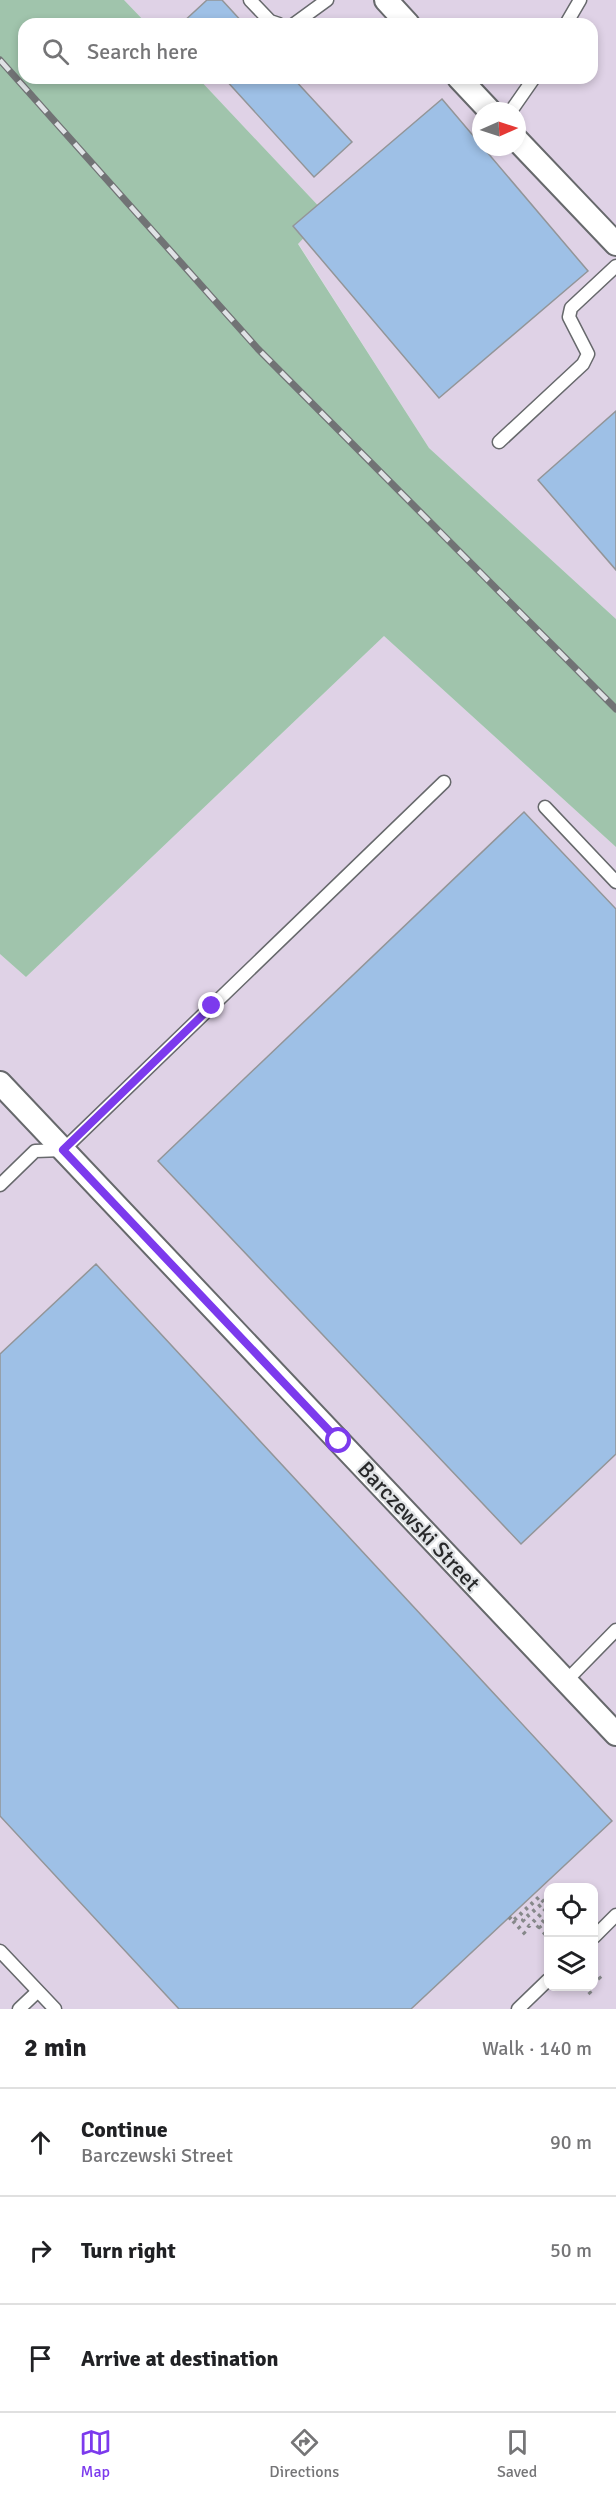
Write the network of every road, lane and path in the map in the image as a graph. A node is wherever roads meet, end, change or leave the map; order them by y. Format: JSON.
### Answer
{"nodes":[{"id":1,"x":250,"y":0,"type":"edge"},
{"id":2,"x":327,"y":0,"type":"edge"},
{"id":3,"x":386,"y":0,"type":"edge"},
{"id":4,"x":580,"y":0,"type":"edge"},
{"id":5,"x":267,"y":18,"type":"edge"},
{"id":6,"x":302,"y":18,"type":"edge"},
{"id":7,"x":402,"y":18,"type":"edge"},
{"id":8,"x":570,"y":18,"type":"edge"},
{"id":9,"x":465,"y":84,"type":"edge"},
{"id":10,"x":530,"y":84,"type":"edge"},
{"id":11,"x":482,"y":102,"type":"edge"},
{"id":12,"x":517,"y":102,"type":"edge"},
{"id":13,"x":526,"y":149,"type":"edge"},
{"id":14,"x":612,"y":233,"type":"edge"},
{"id":15,"x":616,"y":266,"type":"edge"},
{"id":16,"x":499,"y":442,"type":"dead end"},
{"id":17,"x":444,"y":782,"type":"dead end"},
{"id":18,"x":545,"y":807,"type":"dead end"},
{"id":19,"x":616,"y":882,"type":"edge"},
{"id":20,"x":0,"y":1083,"type":"edge"},
{"id":21,"x":63,"y":1150,"type":"junction"},
{"id":22,"x":0,"y":1185,"type":"edge"},
{"id":23,"x":616,"y":1630,"type":"edge"},
{"id":24,"x":566,"y":1681,"type":"junction"},
{"id":25,"x":616,"y":1734,"type":"edge"},
{"id":26,"x":544,"y":1902,"type":"edge"},
{"id":27,"x":544,"y":1902,"type":"edge"},
{"id":28,"x":544,"y":1912,"type":"edge"},
{"id":29,"x":616,"y":1915,"type":"edge"},
{"id":30,"x":544,"y":1921,"type":"edge"},
{"id":31,"x":544,"y":1933,"type":"edge"},
{"id":32,"x":598,"y":1933,"type":"edge"},
{"id":33,"x":527,"y":1936,"type":"dead end"},
{"id":34,"x":0,"y":1951,"type":"edge"},
{"id":35,"x":598,"y":1976,"type":"edge"},
{"id":36,"x":603,"y":1982,"type":"dead end"},
{"id":37,"x":544,"y":1985,"type":"edge"},
{"id":38,"x":588,"y":1991,"type":"edge"},
{"id":39,"x":37,"y":1992,"type":"junction"},
{"id":40,"x":591,"y":1994,"type":"dead end"},
{"id":41,"x":19,"y":2009,"type":"edge"},
{"id":42,"x":55,"y":2009,"type":"edge"},
{"id":43,"x":518,"y":2009,"type":"edge"}],
"edges":[{"from":1,"to":5,"type":"lane"},
{"from":2,"to":6,"type":"lane"},
{"from":3,"to":7,"type":"street"},
{"from":4,"to":8,"type":"lane"},
{"from":9,"to":11,"type":"street"},
{"from":10,"to":12,"type":"lane"},
{"from":13,"to":14,"type":"street"},
{"from":15,"to":16,"type":"lane"},
{"from":17,"to":21,"type":"lane"},
{"from":18,"to":19,"type":"lane"},
{"from":20,"to":21,"type":"street","name":"Barczewski Street"},
{"from":21,"to":22,"type":"lane"},
{"from":21,"to":24,"type":"street","name":"Barczewski Street"},
{"from":23,"to":24,"type":"lane"},
{"from":24,"to":25,"type":"street","name":"Barczewski Street"},
{"from":26,"to":28,"type":"path"},
{"from":27,"to":33,"type":"path"},
{"from":29,"to":32,"type":"lane"},
{"from":30,"to":31,"type":"path"},
{"from":34,"to":39,"type":"lane"},
{"from":35,"to":36,"type":"path"},
{"from":37,"to":43,"type":"lane"},
{"from":38,"to":40,"type":"path"},
{"from":39,"to":41,"type":"lane"},
{"from":39,"to":42,"type":"lane"}]}
